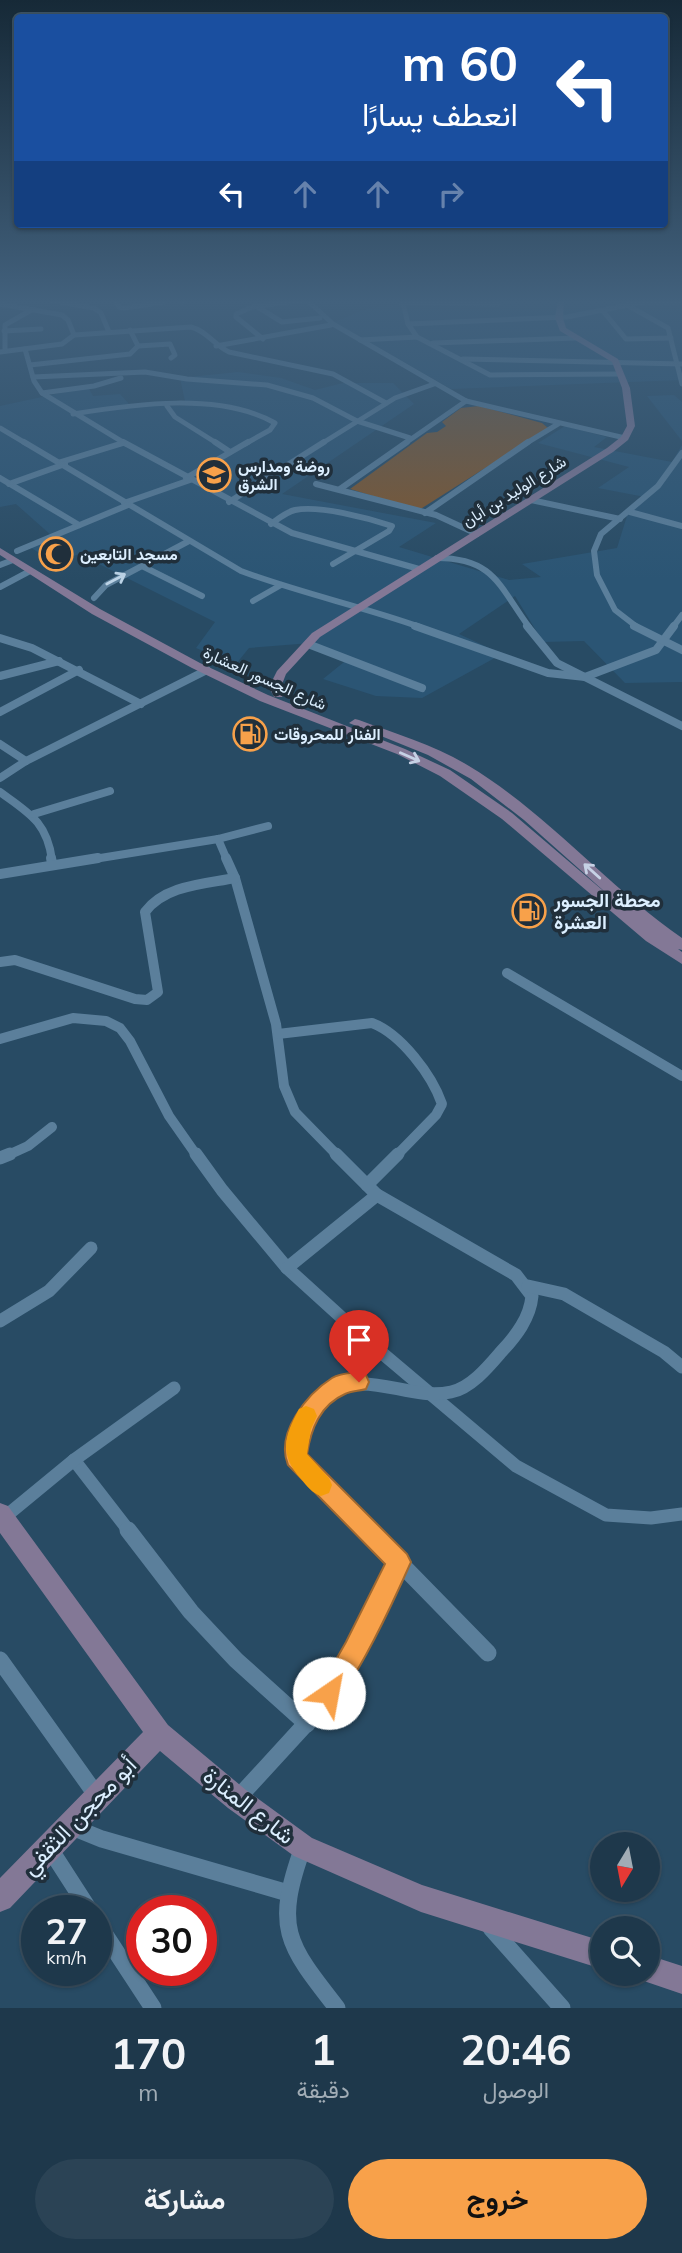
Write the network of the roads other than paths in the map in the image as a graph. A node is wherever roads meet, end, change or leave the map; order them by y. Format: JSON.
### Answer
{"nodes":[{"id":1,"x":43,"y":393,"type":"edge"},
{"id":2,"x":297,"y":393,"type":"edge"},
{"id":3,"x":367,"y":393,"type":"edge"},
{"id":4,"x":403,"y":393,"type":"edge"},
{"id":5,"x":450,"y":393,"type":"edge"},
{"id":6,"x":626,"y":393,"type":"edge"},
{"id":7,"x":466,"y":401,"type":"junction"},
{"id":8,"x":386,"y":403,"type":"junction"},
{"id":9,"x":167,"y":406,"type":"junction"},
{"id":10,"x":73,"y":414,"type":"junction"},
{"id":11,"x":356,"y":421,"type":"junction"},
{"id":12,"x":558,"y":424,"type":"junction"},
{"id":13,"x":1,"y":429,"type":"edge"},
{"id":14,"x":410,"y":438,"type":"junction"},
{"id":15,"x":625,"y":438,"type":"junction"},
{"id":16,"x":123,"y":443,"type":"junction"},
{"id":17,"x":230,"y":452,"type":"junction"},
{"id":18,"x":682,"y":453,"type":"edge"},
{"id":19,"x":63,"y":463,"type":"junction"},
{"id":20,"x":0,"y":478,"type":"edge"},
{"id":21,"x":188,"y":479,"type":"junction"},
{"id":22,"x":9,"y":484,"type":"junction"},
{"id":23,"x":316,"y":484,"type":"dead end"},
{"id":24,"x":340,"y":489,"type":"junction"},
{"id":25,"x":531,"y":500,"type":"junction"},
{"id":26,"x":229,"y":502,"type":"junction"},
{"id":27,"x":126,"y":504,"type":"junction"},
{"id":28,"x":630,"y":512,"type":"junction"},
{"id":29,"x":425,"y":513,"type":"junction"},
{"id":30,"x":620,"y":519,"type":"junction"},
{"id":31,"x":271,"y":524,"type":"junction"},
{"id":32,"x":79,"y":525,"type":"junction"},
{"id":33,"x":682,"y":526,"type":"edge"},
{"id":34,"x":477,"y":534,"type":"junction"},
{"id":35,"x":0,"y":540,"type":"edge"},
{"id":36,"x":189,"y":541,"type":"junction"},
{"id":37,"x":457,"y":546,"type":"junction"},
{"id":38,"x":0,"y":551,"type":"edge"},
{"id":39,"x":354,"y":551,"type":"junction"},
{"id":40,"x":437,"y":558,"type":"junction"},
{"id":41,"x":463,"y":558,"type":"junction"},
{"id":42,"x":10,"y":559,"type":"edge"},
{"id":43,"x":333,"y":564,"type":"dead end"},
{"id":44,"x":142,"y":566,"type":"junction"},
{"id":45,"x":419,"y":569,"type":"junction"},
{"id":46,"x":30,"y":571,"type":"junction"},
{"id":47,"x":281,"y":585,"type":"junction"},
{"id":48,"x":0,"y":587,"type":"edge"},
{"id":49,"x":202,"y":596,"type":"dead end"},
{"id":50,"x":94,"y":598,"type":"junction"},
{"id":51,"x":253,"y":601,"type":"dead end"},
{"id":52,"x":361,"y":606,"type":"junction"},
{"id":53,"x":682,"y":615,"type":"edge"},
{"id":54,"x":0,"y":638,"type":"edge"},
{"id":55,"x":665,"y":640,"type":"junction"},
{"id":56,"x":308,"y":644,"type":"junction"},
{"id":57,"x":174,"y":649,"type":"junction"},
{"id":58,"x":682,"y":650,"type":"edge"},
{"id":59,"x":59,"y":661,"type":"junction"},
{"id":60,"x":79,"y":670,"type":"junction"},
{"id":61,"x":207,"y":670,"type":"junction"},
{"id":62,"x":281,"y":673,"type":"junction"},
{"id":63,"x":0,"y":676,"type":"edge"},
{"id":64,"x":585,"y":677,"type":"junction"},
{"id":65,"x":251,"y":682,"type":"junction"},
{"id":66,"x":422,"y":688,"type":"dead end"},
{"id":67,"x":278,"y":694,"type":"junction"},
{"id":68,"x":141,"y":704,"type":"junction"},
{"id":69,"x":0,"y":712,"type":"edge"},
{"id":70,"x":682,"y":726,"type":"edge"},
{"id":71,"x":0,"y":744,"type":"edge"},
{"id":72,"x":26,"y":761,"type":"junction"},
{"id":73,"x":0,"y":778,"type":"edge"},
{"id":74,"x":110,"y":791,"type":"dead end"},
{"id":75,"x":0,"y":792,"type":"edge"},
{"id":76,"x":34,"y":814,"type":"junction"},
{"id":77,"x":268,"y":826,"type":"dead end"},
{"id":78,"x":218,"y":839,"type":"junction"},
{"id":79,"x":52,"y":863,"type":"junction"},
{"id":80,"x":0,"y":874,"type":"edge"},
{"id":81,"x":235,"y":878,"type":"junction"},
{"id":82,"x":682,"y":946,"type":"edge"},
{"id":83,"x":682,"y":959,"type":"edge"},
{"id":84,"x":0,"y":962,"type":"edge"},
{"id":85,"x":507,"y":973,"type":"dead end"},
{"id":86,"x":278,"y":1034,"type":"junction"},
{"id":87,"x":0,"y":1039,"type":"edge"},
{"id":88,"x":682,"y":1076,"type":"edge"},
{"id":89,"x":52,"y":1127,"type":"dead end"},
{"id":90,"x":0,"y":1158,"type":"edge"},
{"id":91,"x":372,"y":1190,"type":"junction"},
{"id":92,"x":91,"y":1248,"type":"dead end"},
{"id":93,"x":286,"y":1268,"type":"junction"},
{"id":94,"x":528,"y":1286,"type":"junction"},
{"id":95,"x":0,"y":1321,"type":"edge"},
{"id":96,"x":682,"y":1367,"type":"edge"},
{"id":97,"x":174,"y":1388,"type":"dead end"},
{"id":98,"x":432,"y":1393,"type":"junction"},
{"id":99,"x":75,"y":1460,"type":"junction"},
{"id":100,"x":682,"y":1514,"type":"edge"},
{"id":101,"x":1,"y":1518,"type":"edge"},
{"id":102,"x":399,"y":1562,"type":"junction"},
{"id":103,"x":488,"y":1653,"type":"dead end"},
{"id":104,"x":0,"y":1660,"type":"edge"},
{"id":105,"x":307,"y":1724,"type":"junction"},
{"id":106,"x":159,"y":1734,"type":"junction"},
{"id":107,"x":97,"y":1796,"type":"junction"},
{"id":108,"x":237,"y":1799,"type":"junction"},
{"id":109,"x":69,"y":1826,"type":"junction"},
{"id":110,"x":48,"y":1846,"type":"junction"},
{"id":111,"x":303,"y":1847,"type":"junction"},
{"id":112,"x":288,"y":1893,"type":"junction"},
{"id":113,"x":80,"y":1895,"type":"edge"},
{"id":114,"x":0,"y":1898,"type":"edge"},
{"id":115,"x":485,"y":1920,"type":"junction"},
{"id":116,"x":112,"y":1945,"type":"edge"},
{"id":117,"x":590,"y":1951,"type":"edge"},
{"id":118,"x":660,"y":1973,"type":"edge"},
{"id":119,"x":682,"y":1980,"type":"edge"},
{"id":120,"x":153,"y":2008,"type":"edge"},
{"id":121,"x":337,"y":2008,"type":"edge"},
{"id":122,"x":562,"y":2008,"type":"edge"}],
"edges":[{"from":1,"to":10,"type":"street"},
{"from":2,"to":11,"type":"street"},
{"from":3,"to":8,"type":"street"},
{"from":4,"to":8,"type":"street"},
{"from":5,"to":7,"type":"street"},
{"from":6,"to":15,"type":"main road"},
{"from":7,"to":12,"type":"street"},
{"from":7,"to":14,"type":"street"},
{"from":8,"to":11,"type":"street"},
{"from":9,"to":10,"type":"street"},
{"from":9,"to":17,"type":"street"},
{"from":9,"to":17,"type":"street"},
{"from":10,"to":16,"type":"street"},
{"from":11,"to":14,"type":"street"},
{"from":11,"to":26,"type":"street"},
{"from":12,"to":15,"type":"street"},
{"from":12,"to":29,"type":"street"},
{"from":13,"to":19,"type":"street"},
{"from":14,"to":24,"type":"street"},
{"from":15,"to":25,"type":"main road","name":"شارع الوليد بن أبان"},
{"from":16,"to":19,"type":"street"},
{"from":16,"to":21,"type":"street"},
{"from":17,"to":21,"type":"street"},
{"from":18,"to":28,"type":"street"},
{"from":19,"to":22,"type":"street"},
{"from":19,"to":27,"type":"street"},
{"from":20,"to":22,"type":"street"},
{"from":21,"to":26,"type":"street"},
{"from":21,"to":27,"type":"street"},
{"from":22,"to":32,"type":"street"},
{"from":23,"to":24,"type":"street"},
{"from":24,"to":29,"type":"street"},
{"from":25,"to":30,"type":"street"},
{"from":25,"to":34,"type":"main road","name":"شارع الوليد بن أبان"},
{"from":26,"to":31,"type":"street"},
{"from":27,"to":32,"type":"street"},
{"from":27,"to":36,"type":"street"},
{"from":28,"to":30,"type":"street"},
{"from":28,"to":33,"type":"street"},
{"from":29,"to":34,"type":"street"},
{"from":30,"to":55,"type":"street"},
{"from":31,"to":39,"type":"street"},
{"from":31,"to":39,"type":"street"},
{"from":32,"to":42,"type":"street"},
{"from":34,"to":37,"type":"main road","name":"شارع الوليد بن أبان"},
{"from":35,"to":42,"type":"main road","name":"شارع الجسور العشارة"},
{"from":36,"to":44,"type":"street"},
{"from":36,"to":47,"type":"street"},
{"from":37,"to":40,"type":"main road","name":"شارع الوليد بن أبان"},
{"from":37,"to":41,"type":"street"},
{"from":38,"to":42,"type":"main road","name":"شارع الجسور العشارة"},
{"from":39,"to":43,"type":"street"},
{"from":39,"to":45,"type":"street"},
{"from":40,"to":41,"type":"street"},
{"from":40,"to":45,"type":"main road","name":"شارع الوليد بن أبان"},
{"from":41,"to":64,"type":"street"},
{"from":42,"to":46,"type":"main road","name":"شارع الجسور العشارة"},
{"from":42,"to":50,"type":"main road","name":"شارع الجسور العشارة"},
{"from":44,"to":49,"type":"street"},
{"from":50,"to":44,"type":"street","one_way":true},
{"from":45,"to":52,"type":"main road","name":"شارع الوليد بن أبان"},
{"from":46,"to":48,"type":"street"},
{"from":46,"to":57,"type":"main road","name":"شارع الجسور العشارة"},
{"from":47,"to":51,"type":"street"},
{"from":47,"to":52,"type":"street"},
{"from":50,"to":57,"type":"main road","name":"شارع الجسور العشارة"},
{"from":52,"to":56,"type":"main road","name":"شارع الوليد بن أبان"},
{"from":52,"to":64,"type":"street"},
{"from":53,"to":55,"type":"street"},
{"from":54,"to":59,"type":"street"},
{"from":55,"to":58,"type":"street"},
{"from":55,"to":64,"type":"street"},
{"from":56,"to":62,"type":"main road","name":"شارع الوليد بن أبان"},
{"from":56,"to":66,"type":"street"},
{"from":57,"to":61,"type":"main road","name":"شارع الجسور العشارة"},
{"from":57,"to":65,"type":"main road","name":"شارع الجسور العشارة"},
{"from":59,"to":60,"type":"street"},
{"from":59,"to":63,"type":"street"},
{"from":60,"to":68,"type":"street"},
{"from":60,"to":69,"type":"street"},
{"from":61,"to":68,"type":"street"},
{"from":61,"to":83,"type":"main road","name":"شارع الجسور العشارة","one_way":true},
{"from":62,"to":65,"type":"main road"},
{"from":62,"to":67,"type":"main road"},
{"from":64,"to":70,"type":"street"},
{"from":65,"to":67,"type":"main road","name":"شارع الجسور العشارة"},
{"from":82,"to":67,"type":"main road","name":"شارع الجسور العشارة","one_way":true},
{"from":68,"to":72,"type":"street"},
{"from":71,"to":72,"type":"street"},
{"from":72,"to":73,"type":"street"},
{"from":74,"to":76,"type":"street"},
{"from":75,"to":76,"type":"street"},
{"from":76,"to":79,"type":"street"},
{"from":77,"to":78,"type":"street"},
{"from":78,"to":79,"type":"street"},
{"from":78,"to":81,"type":"street"},
{"from":79,"to":80,"type":"street"},
{"from":81,"to":84,"type":"street"},
{"from":81,"to":86,"type":"street"},
{"from":85,"to":88,"type":"street"},
{"from":86,"to":91,"type":"street"},
{"from":86,"to":91,"type":"street"},
{"from":87,"to":93,"type":"street"},
{"from":89,"to":90,"type":"street"},
{"from":91,"to":93,"type":"street"},
{"from":91,"to":94,"type":"street"},
{"from":92,"to":95,"type":"street"},
{"from":93,"to":98,"type":"street"},
{"from":94,"to":96,"type":"street"},
{"from":94,"to":98,"type":"street"},
{"from":97,"to":99,"type":"street"},
{"from":98,"to":100,"type":"street"},
{"from":98,"to":102,"type":"street"},
{"from":99,"to":101,"type":"street"},
{"from":99,"to":105,"type":"street"},
{"from":101,"to":106,"type":"main road","name":"شارع المنارة"},
{"from":102,"to":103,"type":"street"},
{"from":102,"to":105,"type":"street"},
{"from":104,"to":107,"type":"street"},
{"from":105,"to":108,"type":"street"},
{"from":106,"to":107,"type":"main road","name":"أبو محجن الثقفي"},
{"from":106,"to":108,"type":"main road","name":"شارع المنارة"},
{"from":107,"to":109,"type":"main road","name":"أبو محجن الثقفي"},
{"from":108,"to":111,"type":"main road","name":"شارع المنارة"},
{"from":109,"to":110,"type":"main road","name":"أبو محجن الثقفي"},
{"from":109,"to":112,"type":"street"},
{"from":110,"to":113,"type":"street"},
{"from":110,"to":114,"type":"main road","name":"أبو محجن الثقفي"},
{"from":111,"to":112,"type":"street"},
{"from":111,"to":115,"type":"main road","name":"شارع المنارة"},
{"from":112,"to":121,"type":"street"},
{"from":115,"to":117,"type":"main road","name":"شارع المنارة"},
{"from":115,"to":122,"type":"street"},
{"from":116,"to":120,"type":"street"},
{"from":118,"to":119,"type":"main road"}]}
